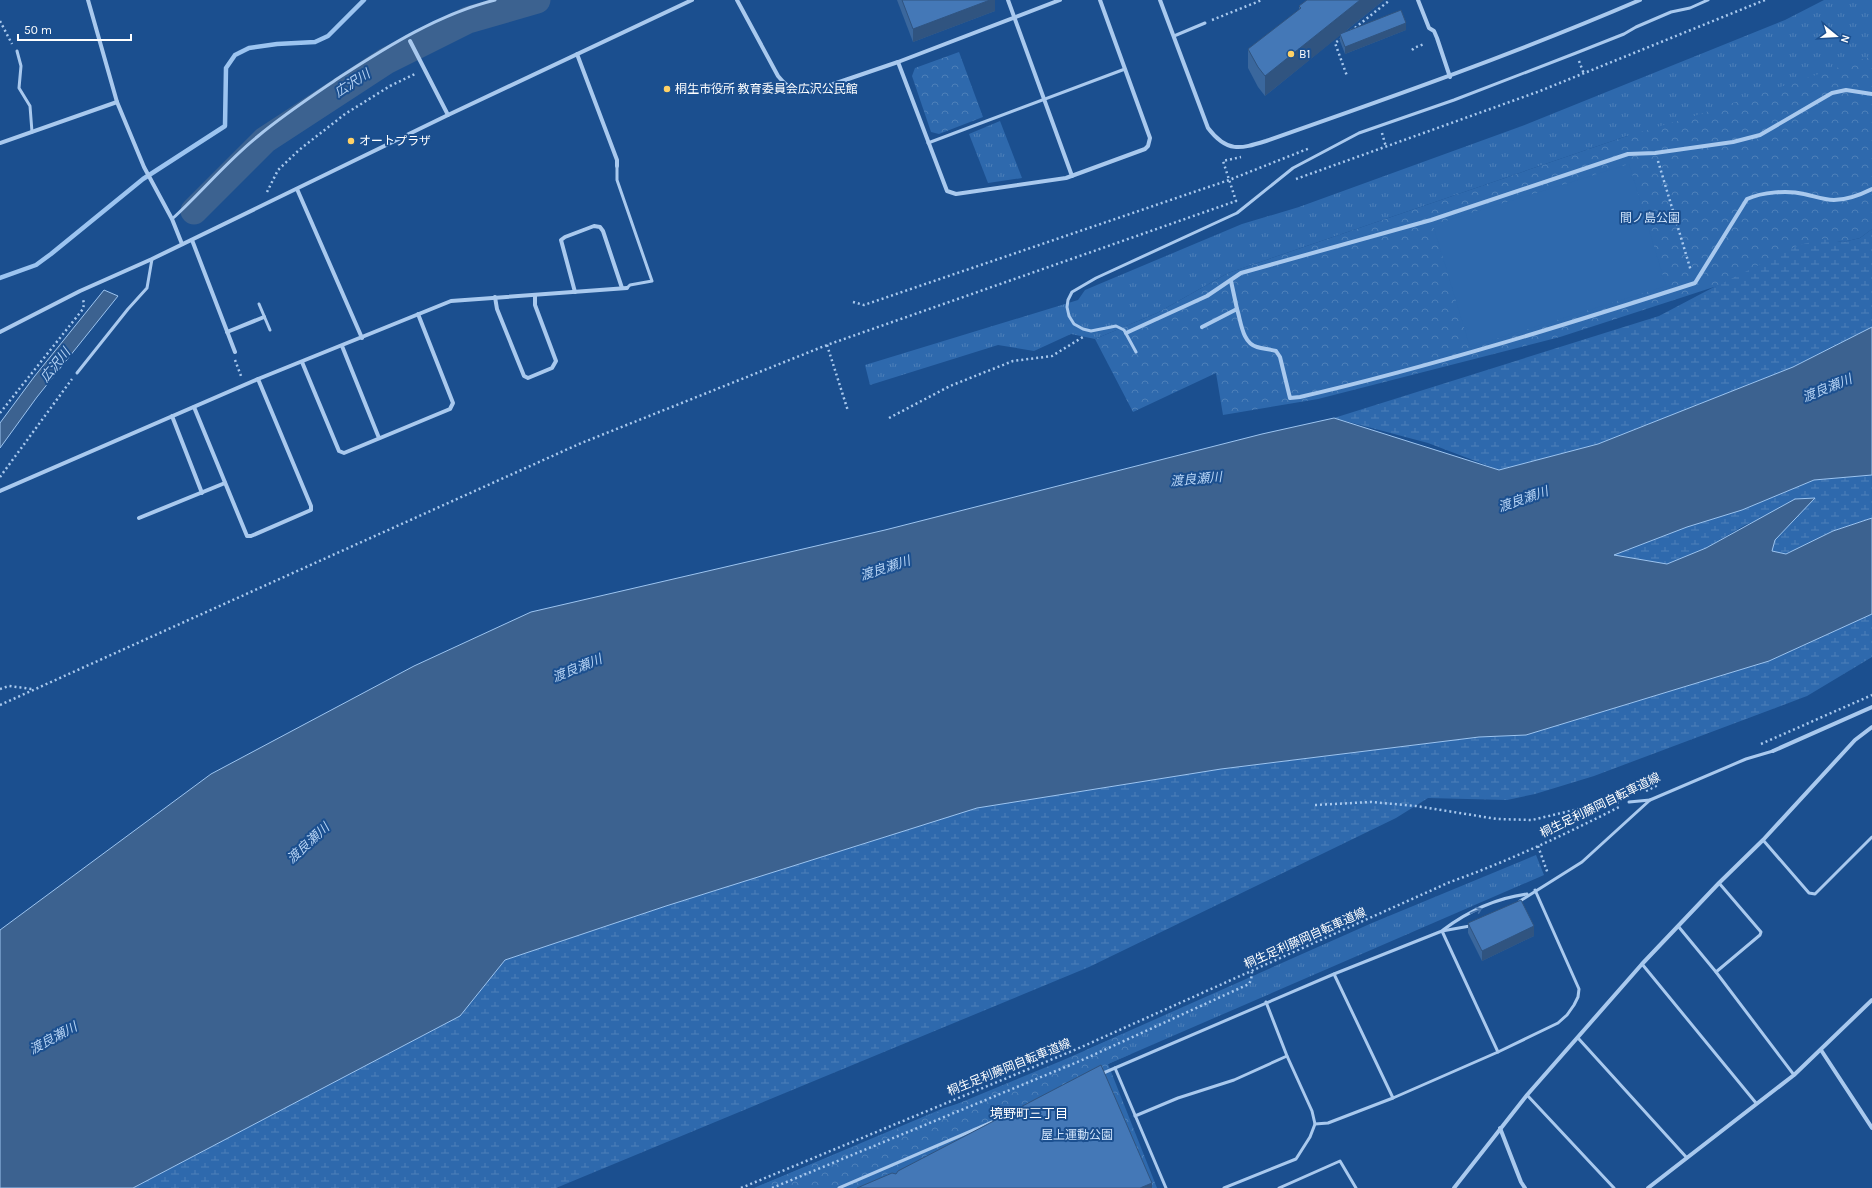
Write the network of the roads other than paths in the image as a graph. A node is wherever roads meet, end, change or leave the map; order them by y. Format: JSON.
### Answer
{"nodes":[{"id":1,"x":88,"y":0,"type":"edge"},
{"id":2,"x":494,"y":0,"type":"edge"},
{"id":3,"x":692,"y":0,"type":"edge"},
{"id":4,"x":737,"y":0,"type":"edge"},
{"id":5,"x":1008,"y":0,"type":"edge"},
{"id":6,"x":1060,"y":0,"type":"edge"},
{"id":7,"x":1100,"y":0,"type":"edge"},
{"id":8,"x":1160,"y":0,"type":"edge"},
{"id":9,"x":1418,"y":0,"type":"edge"},
{"id":10,"x":1640,"y":0,"type":"edge"},
{"id":11,"x":1708,"y":0,"type":"edge"},
{"id":12,"x":1014,"y":17,"type":"junction"},
{"id":13,"x":1205,"y":23,"type":"road end"},
{"id":14,"x":1174,"y":36,"type":"junction"},
{"id":15,"x":409,"y":39,"type":"junction"},
{"id":16,"x":17,"y":51,"type":"road end"},
{"id":17,"x":577,"y":54,"type":"junction"},
{"id":18,"x":898,"y":62,"type":"junction"},
{"id":19,"x":1125,"y":69,"type":"junction"},
{"id":20,"x":1450,"y":77,"type":"junction"},
{"id":21,"x":1872,"y":94,"type":"edge"},
{"id":22,"x":1044,"y":99,"type":"junction"},
{"id":23,"x":117,"y":102,"type":"junction"},
{"id":24,"x":448,"y":115,"type":"junction"},
{"id":25,"x":32,"y":132,"type":"junction"},
{"id":26,"x":928,"y":142,"type":"junction"},
{"id":27,"x":0,"y":143,"type":"edge"},
{"id":28,"x":617,"y":166,"type":"joint"},
{"id":29,"x":1072,"y":176,"type":"junction"},
{"id":30,"x":297,"y":188,"type":"junction"},
{"id":31,"x":1872,"y":189,"type":"edge"},
{"id":32,"x":172,"y":220,"type":"junction"},
{"id":33,"x":192,"y":240,"type":"junction"},
{"id":34,"x":182,"y":244,"type":"junction"},
{"id":35,"x":152,"y":259,"type":"junction"},
{"id":36,"x":1231,"y":281,"type":"junction"},
{"id":37,"x":622,"y":288,"type":"junction"},
{"id":38,"x":627,"y":288,"type":"joint"},
{"id":39,"x":575,"y":292,"type":"junction"},
{"id":40,"x":535,"y":295,"type":"junction"},
{"id":41,"x":495,"y":297,"type":"junction"},
{"id":42,"x":259,"y":304,"type":"dead end"},
{"id":43,"x":1237,"y":309,"type":"junction"},
{"id":44,"x":418,"y":314,"type":"junction"},
{"id":45,"x":264,"y":317,"type":"junction"},
{"id":46,"x":1202,"y":328,"type":"dead end"},
{"id":47,"x":270,"y":330,"type":"dead end"},
{"id":48,"x":0,"y":332,"type":"edge"},
{"id":49,"x":227,"y":332,"type":"junction"},
{"id":50,"x":1126,"y":333,"type":"junction"},
{"id":51,"x":362,"y":338,"type":"junction"},
{"id":52,"x":342,"y":346,"type":"junction"},
{"id":53,"x":235,"y":352,"type":"road end"},
{"id":54,"x":1136,"y":352,"type":"dead end"},
{"id":55,"x":302,"y":362,"type":"junction"},
{"id":56,"x":77,"y":373,"type":"road end"},
{"id":57,"x":258,"y":379,"type":"junction"},
{"id":58,"x":194,"y":407,"type":"junction"},
{"id":59,"x":172,"y":416,"type":"junction"},
{"id":60,"x":379,"y":438,"type":"junction"},
{"id":61,"x":225,"y":483,"type":"junction"},
{"id":62,"x":0,"y":491,"type":"edge"},
{"id":63,"x":202,"y":493,"type":"junction"},
{"id":64,"x":139,"y":518,"type":"dead end"},
{"id":65,"x":1872,"y":706,"type":"edge"},
{"id":66,"x":1872,"y":727,"type":"edge"},
{"id":67,"x":1772,"y":751,"type":"joint"},
{"id":68,"x":1650,"y":800,"type":"junction"},
{"id":69,"x":1629,"y":802,"type":"road end"},
{"id":70,"x":1872,"y":837,"type":"edge"},
{"id":71,"x":1763,"y":840,"type":"junction"},
{"id":72,"x":1719,"y":882,"type":"junction"},
{"id":73,"x":1536,"y":890,"type":"junction"},
{"id":74,"x":1529,"y":894,"type":"junction"},
{"id":75,"x":1518,"y":903,"type":"edge"},
{"id":76,"x":1477,"y":923,"type":"edge"},
{"id":77,"x":1678,"y":926,"type":"junction"},
{"id":78,"x":1442,"y":931,"type":"junction"},
{"id":79,"x":1642,"y":964,"type":"junction"},
{"id":80,"x":1716,"y":972,"type":"junction"},
{"id":81,"x":1334,"y":974,"type":"junction"},
{"id":82,"x":1872,"y":1000,"type":"edge"},
{"id":83,"x":1266,"y":1002,"type":"junction"},
{"id":84,"x":1578,"y":1038,"type":"junction"},
{"id":85,"x":1821,"y":1050,"type":"junction"},
{"id":86,"x":1498,"y":1052,"type":"junction"},
{"id":87,"x":1287,"y":1056,"type":"junction"},
{"id":88,"x":1115,"y":1068,"type":"junction"},
{"id":89,"x":1794,"y":1075,"type":"junction"},
{"id":90,"x":1094,"y":1077,"type":"edge"},
{"id":91,"x":1528,"y":1095,"type":"junction"},
{"id":92,"x":1393,"y":1098,"type":"junction"},
{"id":93,"x":1756,"y":1103,"type":"junction"},
{"id":94,"x":1135,"y":1116,"type":"junction"},
{"id":95,"x":994,"y":1121,"type":"edge"},
{"id":96,"x":1315,"y":1124,"type":"junction"},
{"id":97,"x":1500,"y":1128,"type":"junction"},
{"id":98,"x":1872,"y":1128,"type":"edge"},
{"id":99,"x":1687,"y":1158,"type":"junction"},
{"id":100,"x":888,"y":1168,"type":"junction"},
{"id":101,"x":890,"y":1174,"type":"edge"},
{"id":102,"x":839,"y":1188,"type":"edge"},
{"id":103,"x":1166,"y":1188,"type":"edge"},
{"id":104,"x":1224,"y":1188,"type":"edge"},
{"id":105,"x":1279,"y":1188,"type":"edge"},
{"id":106,"x":1356,"y":1188,"type":"edge"},
{"id":107,"x":1454,"y":1188,"type":"edge"},
{"id":108,"x":1525,"y":1188,"type":"edge"},
{"id":109,"x":1614,"y":1188,"type":"edge"},
{"id":110,"x":1648,"y":1188,"type":"edge"}],
"edges":[{"from":1,"to":23,"type":"street"},
{"from":2,"to":15,"type":"lane"},
{"from":3,"to":17,"type":"street"},
{"from":4,"to":18,"type":"street"},
{"from":5,"to":12,"type":"street"},
{"from":6,"to":12,"type":"street"},
{"from":7,"to":19,"type":"street"},
{"from":8,"to":14,"type":"street"},
{"from":9,"to":20,"type":"street"},
{"from":10,"to":20,"type":"street"},
{"from":11,"to":50,"type":"lane"},
{"from":12,"to":18,"type":"street"},
{"from":12,"to":22,"type":"street"},
{"from":13,"to":14,"type":"lane"},
{"from":14,"to":20,"type":"street"},
{"from":15,"to":24,"type":"street"},
{"from":15,"to":32,"type":"lane"},
{"from":16,"to":25,"type":"lane"},
{"from":17,"to":24,"type":"street"},
{"from":17,"to":28,"type":"street"},
{"from":18,"to":26,"type":"street"},
{"from":19,"to":22,"type":"lane"},
{"from":19,"to":29,"type":"street"},
{"from":21,"to":36,"type":"street"},
{"from":22,"to":26,"type":"lane"},
{"from":22,"to":29,"type":"street"},
{"from":23,"to":25,"type":"street"},
{"from":23,"to":32,"type":"street"},
{"from":24,"to":30,"type":"street"},
{"from":25,"to":27,"type":"street"},
{"from":26,"to":29,"type":"street"},
{"from":28,"to":38,"type":"lane"},
{"from":30,"to":33,"type":"street"},
{"from":30,"to":51,"type":"street"},
{"from":31,"to":43,"type":"street"},
{"from":32,"to":34,"type":"street"},
{"from":33,"to":34,"type":"street"},
{"from":33,"to":49,"type":"street"},
{"from":34,"to":35,"type":"street"},
{"from":35,"to":48,"type":"street"},
{"from":35,"to":56,"type":"lane"},
{"from":36,"to":43,"type":"street"},
{"from":36,"to":50,"type":"street"},
{"from":37,"to":38,"type":"street"},
{"from":37,"to":39,"type":"street"},
{"from":37,"to":39,"type":"street"},
{"from":39,"to":40,"type":"street"},
{"from":40,"to":41,"type":"street"},
{"from":40,"to":41,"type":"street"},
{"from":41,"to":44,"type":"street"},
{"from":42,"to":45,"type":"lane"},
{"from":43,"to":46,"type":"street"},
{"from":44,"to":51,"type":"street"},
{"from":44,"to":60,"type":"street"},
{"from":45,"to":47,"type":"lane"},
{"from":45,"to":49,"type":"street"},
{"from":49,"to":53,"type":"street"},
{"from":50,"to":54,"type":"lane"},
{"from":51,"to":52,"type":"street"},
{"from":52,"to":55,"type":"street"},
{"from":52,"to":60,"type":"street"},
{"from":55,"to":57,"type":"street"},
{"from":55,"to":60,"type":"street"},
{"from":57,"to":58,"type":"street"},
{"from":57,"to":61,"type":"street"},
{"from":58,"to":59,"type":"street"},
{"from":58,"to":61,"type":"street"},
{"from":59,"to":62,"type":"street"},
{"from":59,"to":63,"type":"street"},
{"from":61,"to":63,"type":"street"},
{"from":63,"to":64,"type":"street"},
{"from":65,"to":67,"type":"street"},
{"from":66,"to":71,"type":"street"},
{"from":67,"to":68,"type":"lane"},
{"from":68,"to":69,"type":"lane"},
{"from":68,"to":73,"type":"lane"},
{"from":70,"to":71,"type":"lane"},
{"from":71,"to":72,"type":"street"},
{"from":72,"to":77,"type":"street"},
{"from":72,"to":80,"type":"lane"},
{"from":73,"to":74,"type":"lane"},
{"from":73,"to":86,"type":"lane"},
{"from":74,"to":75,"type":"lane"},
{"from":78,"to":74,"type":"lane","one_way":true},
{"from":76,"to":78,"type":"lane"},
{"from":77,"to":79,"type":"street"},
{"from":77,"to":80,"type":"lane"},
{"from":78,"to":81,"type":"lane"},
{"from":78,"to":86,"type":"lane"},
{"from":79,"to":84,"type":"street"},
{"from":79,"to":93,"type":"lane"},
{"from":80,"to":89,"type":"lane"},
{"from":81,"to":83,"type":"lane"},
{"from":81,"to":92,"type":"lane"},
{"from":82,"to":85,"type":"street"},
{"from":83,"to":87,"type":"lane"},
{"from":83,"to":88,"type":"lane"},
{"from":84,"to":91,"type":"street"},
{"from":84,"to":99,"type":"lane"},
{"from":85,"to":89,"type":"street"},
{"from":85,"to":98,"type":"street"},
{"from":86,"to":92,"type":"lane"},
{"from":87,"to":94,"type":"lane"},
{"from":87,"to":96,"type":"lane"},
{"from":88,"to":90,"type":"lane"},
{"from":88,"to":94,"type":"lane"},
{"from":89,"to":93,"type":"street"},
{"from":91,"to":97,"type":"street"},
{"from":91,"to":109,"type":"lane"},
{"from":92,"to":96,"type":"lane"},
{"from":93,"to":99,"type":"street"},
{"from":94,"to":103,"type":"lane"},
{"from":95,"to":100,"type":"lane"},
{"from":96,"to":104,"type":"lane"},
{"from":97,"to":107,"type":"street"},
{"from":97,"to":108,"type":"street"},
{"from":99,"to":110,"type":"street"},
{"from":100,"to":101,"type":"lane"},
{"from":100,"to":102,"type":"lane"},
{"from":105,"to":106,"type":"lane"}]}
